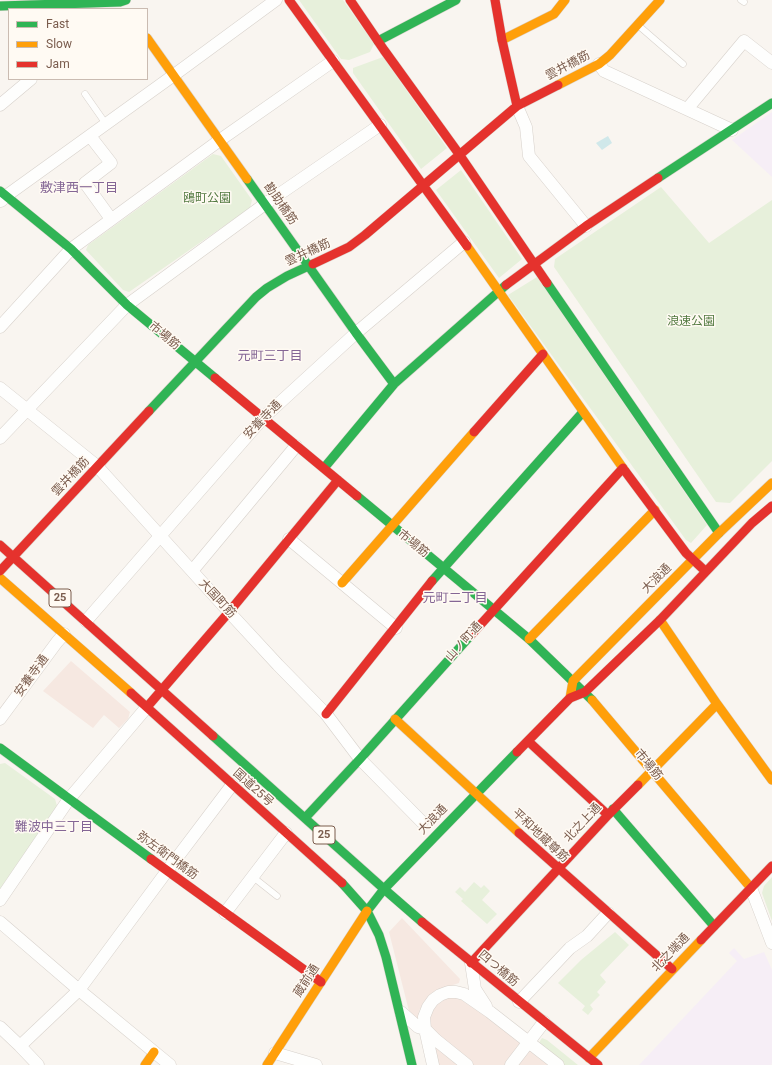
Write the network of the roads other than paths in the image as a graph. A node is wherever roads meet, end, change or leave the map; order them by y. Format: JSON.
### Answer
{"nodes":[{"id":1,"x":276,"y":0,"type":"edge"},
{"id":2,"x":288,"y":0,"type":"edge"},
{"id":3,"x":350,"y":0,"type":"edge"},
{"id":4,"x":456,"y":0,"type":"edge"},
{"id":5,"x":495,"y":0,"type":"edge"},
{"id":6,"x":565,"y":0,"type":"edge"},
{"id":7,"x":660,"y":0,"type":"edge"},
{"id":8,"x":120,"y":4,"type":"edge"},
{"id":9,"x":0,"y":6,"type":"edge"},
{"id":10,"x":638,"y":24,"type":"junction"},
{"id":11,"x":148,"y":39,"type":"edge"},
{"id":12,"x":502,"y":40,"type":"junction"},
{"id":13,"x":378,"y":41,"type":"junction"},
{"id":14,"x":333,"y":60,"type":"junction"},
{"id":15,"x":772,"y":63,"type":"edge"},
{"id":16,"x":599,"y":64,"type":"junction"},
{"id":17,"x":683,"y":64,"type":"dead end"},
{"id":18,"x":174,"y":75,"type":"junction"},
{"id":19,"x":29,"y":80,"type":"edge"},
{"id":20,"x":84,"y":94,"type":"dead end"},
{"id":21,"x":772,"y":103,"type":"edge"},
{"id":22,"x":0,"y":105,"type":"edge"},
{"id":23,"x":517,"y":106,"type":"junction"},
{"id":24,"x":688,"y":108,"type":"junction"},
{"id":25,"x":106,"y":124,"type":"junction"},
{"id":26,"x":380,"y":125,"type":"junction"},
{"id":27,"x":732,"y":130,"type":"junction"},
{"id":28,"x":90,"y":136,"type":"junction"},
{"id":29,"x":220,"y":140,"type":"junction"},
{"id":30,"x":459,"y":154,"type":"junction"},
{"id":31,"x":422,"y":186,"type":"junction"},
{"id":32,"x":2,"y":196,"type":"edge"},
{"id":33,"x":265,"y":204,"type":"junction"},
{"id":34,"x":110,"y":219,"type":"junction"},
{"id":35,"x":586,"y":226,"type":"junction"},
{"id":36,"x":464,"y":242,"type":"junction"},
{"id":37,"x":71,"y":249,"type":"junction"},
{"id":38,"x":534,"y":264,"type":"junction"},
{"id":39,"x":309,"y":266,"type":"junction"},
{"id":40,"x":499,"y":290,"type":"junction"},
{"id":41,"x":127,"y":305,"type":"junction"},
{"id":42,"x":0,"y":327,"type":"edge"},
{"id":43,"x":356,"y":333,"type":"junction"},
{"id":44,"x":543,"y":354,"type":"junction"},
{"id":45,"x":195,"y":362,"type":"junction"},
{"id":46,"x":394,"y":384,"type":"junction"},
{"id":47,"x":0,"y":388,"type":"edge"},
{"id":48,"x":27,"y":409,"type":"junction"},
{"id":49,"x":583,"y":412,"type":"junction"},
{"id":50,"x":263,"y":418,"type":"junction"},
{"id":51,"x":0,"y":438,"type":"edge"},
{"id":52,"x":296,"y":446,"type":"junction"},
{"id":53,"x":97,"y":466,"type":"junction"},
{"id":54,"x":324,"y":468,"type":"junction"},
{"id":55,"x":623,"y":468,"type":"junction"},
{"id":56,"x":338,"y":480,"type":"junction"},
{"id":57,"x":772,"y":483,"type":"edge"},
{"id":58,"x":772,"y":506,"type":"edge"},
{"id":59,"x":654,"y":510,"type":"junction"},
{"id":60,"x":392,"y":526,"type":"junction"},
{"id":61,"x":719,"y":533,"type":"junction"},
{"id":62,"x":160,"y":536,"type":"junction"},
{"id":63,"x":289,"y":539,"type":"junction"},
{"id":64,"x":0,"y":545,"type":"edge"},
{"id":65,"x":14,"y":556,"type":"junction"},
{"id":66,"x":693,"y":560,"type":"junction"},
{"id":67,"x":443,"y":568,"type":"junction"},
{"id":68,"x":0,"y":570,"type":"edge"},
{"id":69,"x":192,"y":571,"type":"junction"},
{"id":70,"x":705,"y":571,"type":"junction"},
{"id":71,"x":0,"y":578,"type":"edge"},
{"id":72,"x":342,"y":583,"type":"junction"},
{"id":73,"x":493,"y":610,"type":"junction"},
{"id":74,"x":229,"y":612,"type":"junction"},
{"id":75,"x":660,"y":620,"type":"junction"},
{"id":76,"x":86,"y":621,"type":"junction"},
{"id":77,"x":396,"y":628,"type":"junction"},
{"id":78,"x":64,"y":634,"type":"junction"},
{"id":79,"x":529,"y":639,"type":"junction"},
{"id":80,"x":573,"y":681,"type":"junction"},
{"id":81,"x":161,"y":690,"type":"junction"},
{"id":82,"x":585,"y":692,"type":"junction"},
{"id":83,"x":570,"y":698,"type":"junction"},
{"id":84,"x":717,"y":704,"type":"junction"},
{"id":85,"x":147,"y":707,"type":"junction"},
{"id":86,"x":326,"y":714,"type":"junction"},
{"id":87,"x":0,"y":719,"type":"edge"},
{"id":88,"x":395,"y":719,"type":"junction"},
{"id":89,"x":528,"y":741,"type":"junction"},
{"id":90,"x":1,"y":750,"type":"edge"},
{"id":91,"x":360,"y":759,"type":"junction"},
{"id":92,"x":652,"y":770,"type":"junction"},
{"id":93,"x":772,"y":780,"type":"edge"},
{"id":94,"x":232,"y":785,"type":"junction"},
{"id":95,"x":476,"y":794,"type":"junction"},
{"id":96,"x":69,"y":799,"type":"junction"},
{"id":97,"x":611,"y":812,"type":"junction"},
{"id":98,"x":305,"y":818,"type":"junction"},
{"id":99,"x":422,"y":822,"type":"dead end"},
{"id":100,"x":286,"y":833,"type":"junction"},
{"id":101,"x":772,"y":866,"type":"edge"},
{"id":102,"x":557,"y":868,"type":"junction"},
{"id":103,"x":166,"y":870,"type":"junction"},
{"id":104,"x":253,"y":877,"type":"junction"},
{"id":105,"x":751,"y":888,"type":"junction"},
{"id":106,"x":384,"y":889,"type":"junction"},
{"id":107,"x":277,"y":896,"type":"dead end"},
{"id":108,"x":0,"y":900,"type":"edge"},
{"id":109,"x":367,"y":911,"type":"junction"},
{"id":110,"x":608,"y":912,"type":"junction"},
{"id":111,"x":225,"y":913,"type":"junction"},
{"id":112,"x":0,"y":922,"type":"edge"},
{"id":113,"x":714,"y":926,"type":"junction"},
{"id":114,"x":772,"y":943,"type":"edge"},
{"id":115,"x":471,"y":963,"type":"junction"},
{"id":116,"x":672,"y":969,"type":"junction"},
{"id":117,"x":321,"y":982,"type":"junction"},
{"id":118,"x":79,"y":990,"type":"junction"},
{"id":119,"x":519,"y":1002,"type":"junction"},
{"id":120,"x":400,"y":1011,"type":"junction"},
{"id":121,"x":490,"y":1012,"type":"junction"},
{"id":122,"x":544,"y":1022,"type":"junction"},
{"id":123,"x":0,"y":1027,"type":"edge"},
{"id":124,"x":425,"y":1029,"type":"junction"},
{"id":125,"x":528,"y":1042,"type":"junction"},
{"id":126,"x":20,"y":1046,"type":"junction"},
{"id":127,"x":154,"y":1052,"type":"junction"},
{"id":128,"x":275,"y":1053,"type":"junction"},
{"id":129,"x":589,"y":1058,"type":"junction"},
{"id":130,"x":38,"y":1065,"type":"edge"},
{"id":131,"x":145,"y":1065,"type":"edge"},
{"id":132,"x":170,"y":1065,"type":"edge"},
{"id":133,"x":267,"y":1065,"type":"edge"},
{"id":134,"x":316,"y":1065,"type":"edge"},
{"id":135,"x":412,"y":1065,"type":"edge"},
{"id":136,"x":433,"y":1065,"type":"edge"},
{"id":137,"x":467,"y":1065,"type":"edge"},
{"id":138,"x":511,"y":1065,"type":"edge"},
{"id":139,"x":558,"y":1065,"type":"edge"},
{"id":140,"x":598,"y":1065,"type":"edge"}],
"edges":[{"from":1,"to":18,"type":"street"},
{"from":2,"to":14,"type":"main road"},
{"from":3,"to":13,"type":"main road"},
{"from":4,"to":13,"type":"main road"},
{"from":5,"to":12,"type":"main road"},
{"from":6,"to":12,"type":"main road"},
{"from":7,"to":10,"type":"main road","name":"雲井橋筋"},
{"from":8,"to":9,"type":"main road"},
{"from":10,"to":16,"type":"main road","name":"雲井橋筋"},
{"from":10,"to":17,"type":"lane"},
{"from":11,"to":18,"type":"main road","name":"勘助橋筋"},
{"from":12,"to":23,"type":"main road"},
{"from":13,"to":30,"type":"main road"},
{"from":14,"to":26,"type":"main road"},
{"from":14,"to":29,"type":"street"},
{"from":15,"to":24,"type":"street"},
{"from":16,"to":23,"type":"main road","name":"雲井橋筋"},
{"from":16,"to":24,"type":"street"},
{"from":18,"to":25,"type":"street"},
{"from":18,"to":29,"type":"main road","name":"勘助橋筋"},
{"from":19,"to":22,"type":"street"},
{"from":20,"to":25,"type":"lane"},
{"from":21,"to":27,"type":"main road"},
{"from":23,"to":30,"type":"main road","name":"雲井橋筋"},
{"from":23,"to":35,"type":"street"},
{"from":24,"to":27,"type":"street"},
{"from":25,"to":28,"type":"street"},
{"from":26,"to":31,"type":"main road"},
{"from":26,"to":33,"type":"street"},
{"from":27,"to":35,"type":"main road"},
{"from":28,"to":32,"type":"street"},
{"from":28,"to":34,"type":"street"},
{"from":29,"to":33,"type":"main road","name":"勘助橋筋"},
{"from":29,"to":34,"type":"street"},
{"from":30,"to":31,"type":"main road","name":"雲井橋筋"},
{"from":30,"to":38,"type":"main road"},
{"from":31,"to":36,"type":"main road"},
{"from":31,"to":39,"type":"main road","name":"雲井橋筋"},
{"from":32,"to":37,"type":"main road","name":"市場筋"},
{"from":33,"to":39,"type":"main road","name":"勘助橋筋"},
{"from":33,"to":41,"type":"street"},
{"from":34,"to":37,"type":"street"},
{"from":35,"to":38,"type":"main road"},
{"from":36,"to":40,"type":"main road"},
{"from":36,"to":43,"type":"street","name":"安養寺通"},
{"from":37,"to":41,"type":"main road","name":"市場筋"},
{"from":37,"to":42,"type":"street"},
{"from":38,"to":40,"type":"main road"},
{"from":38,"to":61,"type":"main road"},
{"from":39,"to":43,"type":"main road","name":"勘助橋筋"},
{"from":39,"to":45,"type":"main road","name":"雲井橋筋"},
{"from":40,"to":44,"type":"main road"},
{"from":40,"to":46,"type":"main road"},
{"from":41,"to":45,"type":"main road","name":"市場筋"},
{"from":41,"to":48,"type":"street"},
{"from":43,"to":46,"type":"main road","name":"勘助橋筋"},
{"from":43,"to":50,"type":"street","name":"安養寺通"},
{"from":44,"to":49,"type":"main road"},
{"from":44,"to":60,"type":"main road"},
{"from":45,"to":50,"type":"main road","name":"市場筋"},
{"from":45,"to":53,"type":"main road","name":"雲井橋筋"},
{"from":46,"to":54,"type":"main road"},
{"from":47,"to":48,"type":"street","name":"大国町筋"},
{"from":48,"to":51,"type":"street"},
{"from":48,"to":53,"type":"street","name":"大国町筋"},
{"from":49,"to":55,"type":"main road"},
{"from":49,"to":67,"type":"main road"},
{"from":50,"to":52,"type":"main road","name":"市場筋"},
{"from":50,"to":62,"type":"street","name":"安養寺通"},
{"from":52,"to":54,"type":"main road","name":"市場筋"},
{"from":52,"to":69,"type":"street"},
{"from":53,"to":62,"type":"street","name":"大国町筋"},
{"from":53,"to":65,"type":"main road","name":"雲井橋筋"},
{"from":54,"to":56,"type":"main road","name":"市場筋"},
{"from":55,"to":59,"type":"main road"},
{"from":55,"to":73,"type":"main road","name":"山ノ町通"},
{"from":56,"to":60,"type":"main road","name":"市場筋"},
{"from":56,"to":63,"type":"main road"},
{"from":57,"to":61,"type":"main road","name":"大浪通"},
{"from":58,"to":70,"type":"main road","name":"大浪通"},
{"from":59,"to":66,"type":"main road"},
{"from":59,"to":79,"type":"main road"},
{"from":60,"to":67,"type":"main road","name":"市場筋"},
{"from":60,"to":72,"type":"main road"},
{"from":61,"to":66,"type":"main road","name":"大浪通"},
{"from":62,"to":69,"type":"street","name":"大国町筋"},
{"from":62,"to":76,"type":"street","name":"安養寺通"},
{"from":63,"to":72,"type":"street"},
{"from":63,"to":74,"type":"main road"},
{"from":64,"to":65,"type":"main road","name":"国道25号","number":"25"},
{"from":65,"to":68,"type":"main road","name":"雲井橋筋"},
{"from":65,"to":76,"type":"main road","name":"国道25号","number":"25"},
{"from":66,"to":70,"type":"main road"},
{"from":66,"to":80,"type":"main road","name":"大浪通"},
{"from":67,"to":73,"type":"main road","name":"市場筋"},
{"from":67,"to":77,"type":"main road"},
{"from":69,"to":74,"type":"street","name":"大国町筋"},
{"from":70,"to":75,"type":"main road","name":"大浪通"},
{"from":71,"to":78,"type":"main road","name":"国道25号","number":"25"},
{"from":72,"to":77,"type":"street"},
{"from":73,"to":79,"type":"main road","name":"市場筋"},
{"from":73,"to":88,"type":"main road","name":"山ノ町通"},
{"from":74,"to":81,"type":"main road"},
{"from":74,"to":86,"type":"street","name":"大国町筋"},
{"from":75,"to":82,"type":"main road","name":"大浪通"},
{"from":75,"to":84,"type":"main road"},
{"from":76,"to":81,"type":"main road","name":"国道25号","number":"25"},
{"from":77,"to":86,"type":"main road"},
{"from":78,"to":85,"type":"main road","name":"国道25号","number":"25"},
{"from":78,"to":87,"type":"street","name":"安養寺通"},
{"from":79,"to":80,"type":"main road","name":"市場筋"},
{"from":80,"to":82,"type":"main road","name":"市場筋"},
{"from":80,"to":83,"type":"main road"},
{"from":81,"to":85,"type":"main road"},
{"from":81,"to":98,"type":"main road","name":"国道25号","number":"25"},
{"from":82,"to":83,"type":"main road","name":"大浪通"},
{"from":82,"to":92,"type":"main road","name":"市場筋"},
{"from":83,"to":89,"type":"main road","name":"大浪通"},
{"from":84,"to":92,"type":"main road","name":"北之上通"},
{"from":84,"to":93,"type":"main road"},
{"from":85,"to":94,"type":"main road","name":"国道25号","number":"25"},
{"from":85,"to":96,"type":"street"},
{"from":86,"to":91,"type":"street","name":"大国町筋"},
{"from":88,"to":91,"type":"main road","name":"山ノ町通"},
{"from":88,"to":95,"type":"main road","name":"平和地蔵尊筋"},
{"from":89,"to":95,"type":"main road","name":"大浪通"},
{"from":89,"to":97,"type":"main road"},
{"from":90,"to":96,"type":"main road","name":"弥左衛門橋筋"},
{"from":91,"to":98,"type":"main road","name":"山ノ町通"},
{"from":91,"to":99,"type":"street","name":"大国町筋"},
{"from":92,"to":97,"type":"main road","name":"北之上通"},
{"from":92,"to":105,"type":"main road","name":"市場筋"},
{"from":94,"to":100,"type":"main road","name":"国道25号","number":"25"},
{"from":94,"to":103,"type":"street"},
{"from":95,"to":102,"type":"main road","name":"平和地蔵尊筋"},
{"from":95,"to":106,"type":"main road","name":"大浪通"},
{"from":96,"to":103,"type":"main road","name":"弥左衛門橋筋"},
{"from":96,"to":108,"type":"street"},
{"from":97,"to":102,"type":"main road","name":"北之上通"},
{"from":97,"to":113,"type":"main road"},
{"from":98,"to":106,"type":"main road","name":"国道25号","number":"25"},
{"from":100,"to":104,"type":"street"},
{"from":100,"to":109,"type":"main road","name":"国道25号","number":"25"},
{"from":101,"to":105,"type":"main road","name":"北之端通"},
{"from":102,"to":110,"type":"main road","name":"平和地蔵尊筋"},
{"from":102,"to":115,"type":"main road","name":"北之上通"},
{"from":103,"to":111,"type":"main road","name":"弥左衛門橋筋"},
{"from":103,"to":118,"type":"street"},
{"from":104,"to":107,"type":"lane"},
{"from":104,"to":111,"type":"street"},
{"from":105,"to":113,"type":"main road","name":"北之端通"},
{"from":105,"to":114,"type":"street","name":"市場筋"},
{"from":106,"to":109,"type":"main road","name":"大浪通"},
{"from":106,"to":115,"type":"main road","name":"四つ橋筋"},
{"from":109,"to":117,"type":"main road","name":"蔵前通"},
{"from":109,"to":120,"type":"main road","name":"国道25号","number":"25"},
{"from":110,"to":116,"type":"main road","name":"平和地蔵尊筋"},
{"from":110,"to":119,"type":"street"},
{"from":111,"to":117,"type":"main road","name":"弥左衛門橋筋"},
{"from":112,"to":118,"type":"street"},
{"from":113,"to":116,"type":"main road","name":"北之端通"},
{"from":115,"to":119,"type":"main road","name":"四つ橋筋"},
{"from":115,"to":121,"type":"street"},
{"from":116,"to":129,"type":"main road","name":"北之端通"},
{"from":117,"to":128,"type":"main road","name":"蔵前通"},
{"from":118,"to":126,"type":"street"},
{"from":118,"to":127,"type":"street"},
{"from":119,"to":122,"type":"main road","name":"四つ橋筋"},
{"from":120,"to":124,"type":"street"},
{"from":120,"to":135,"type":"main road","name":"国道25号","number":"25"},
{"from":121,"to":124,"type":"street"},
{"from":121,"to":125,"type":"street"},
{"from":122,"to":125,"type":"street"},
{"from":122,"to":129,"type":"main road","name":"四つ橋筋"},
{"from":123,"to":126,"type":"street"},
{"from":124,"to":136,"type":"street"},
{"from":124,"to":137,"type":"street"},
{"from":125,"to":138,"type":"street"},
{"from":125,"to":139,"type":"street"},
{"from":126,"to":130,"type":"street"},
{"from":127,"to":131,"type":"main road"},
{"from":127,"to":132,"type":"street"},
{"from":128,"to":133,"type":"main road","name":"蔵前通"},
{"from":128,"to":134,"type":"street"},
{"from":129,"to":140,"type":"main road","name":"四つ橋筋"}]}
